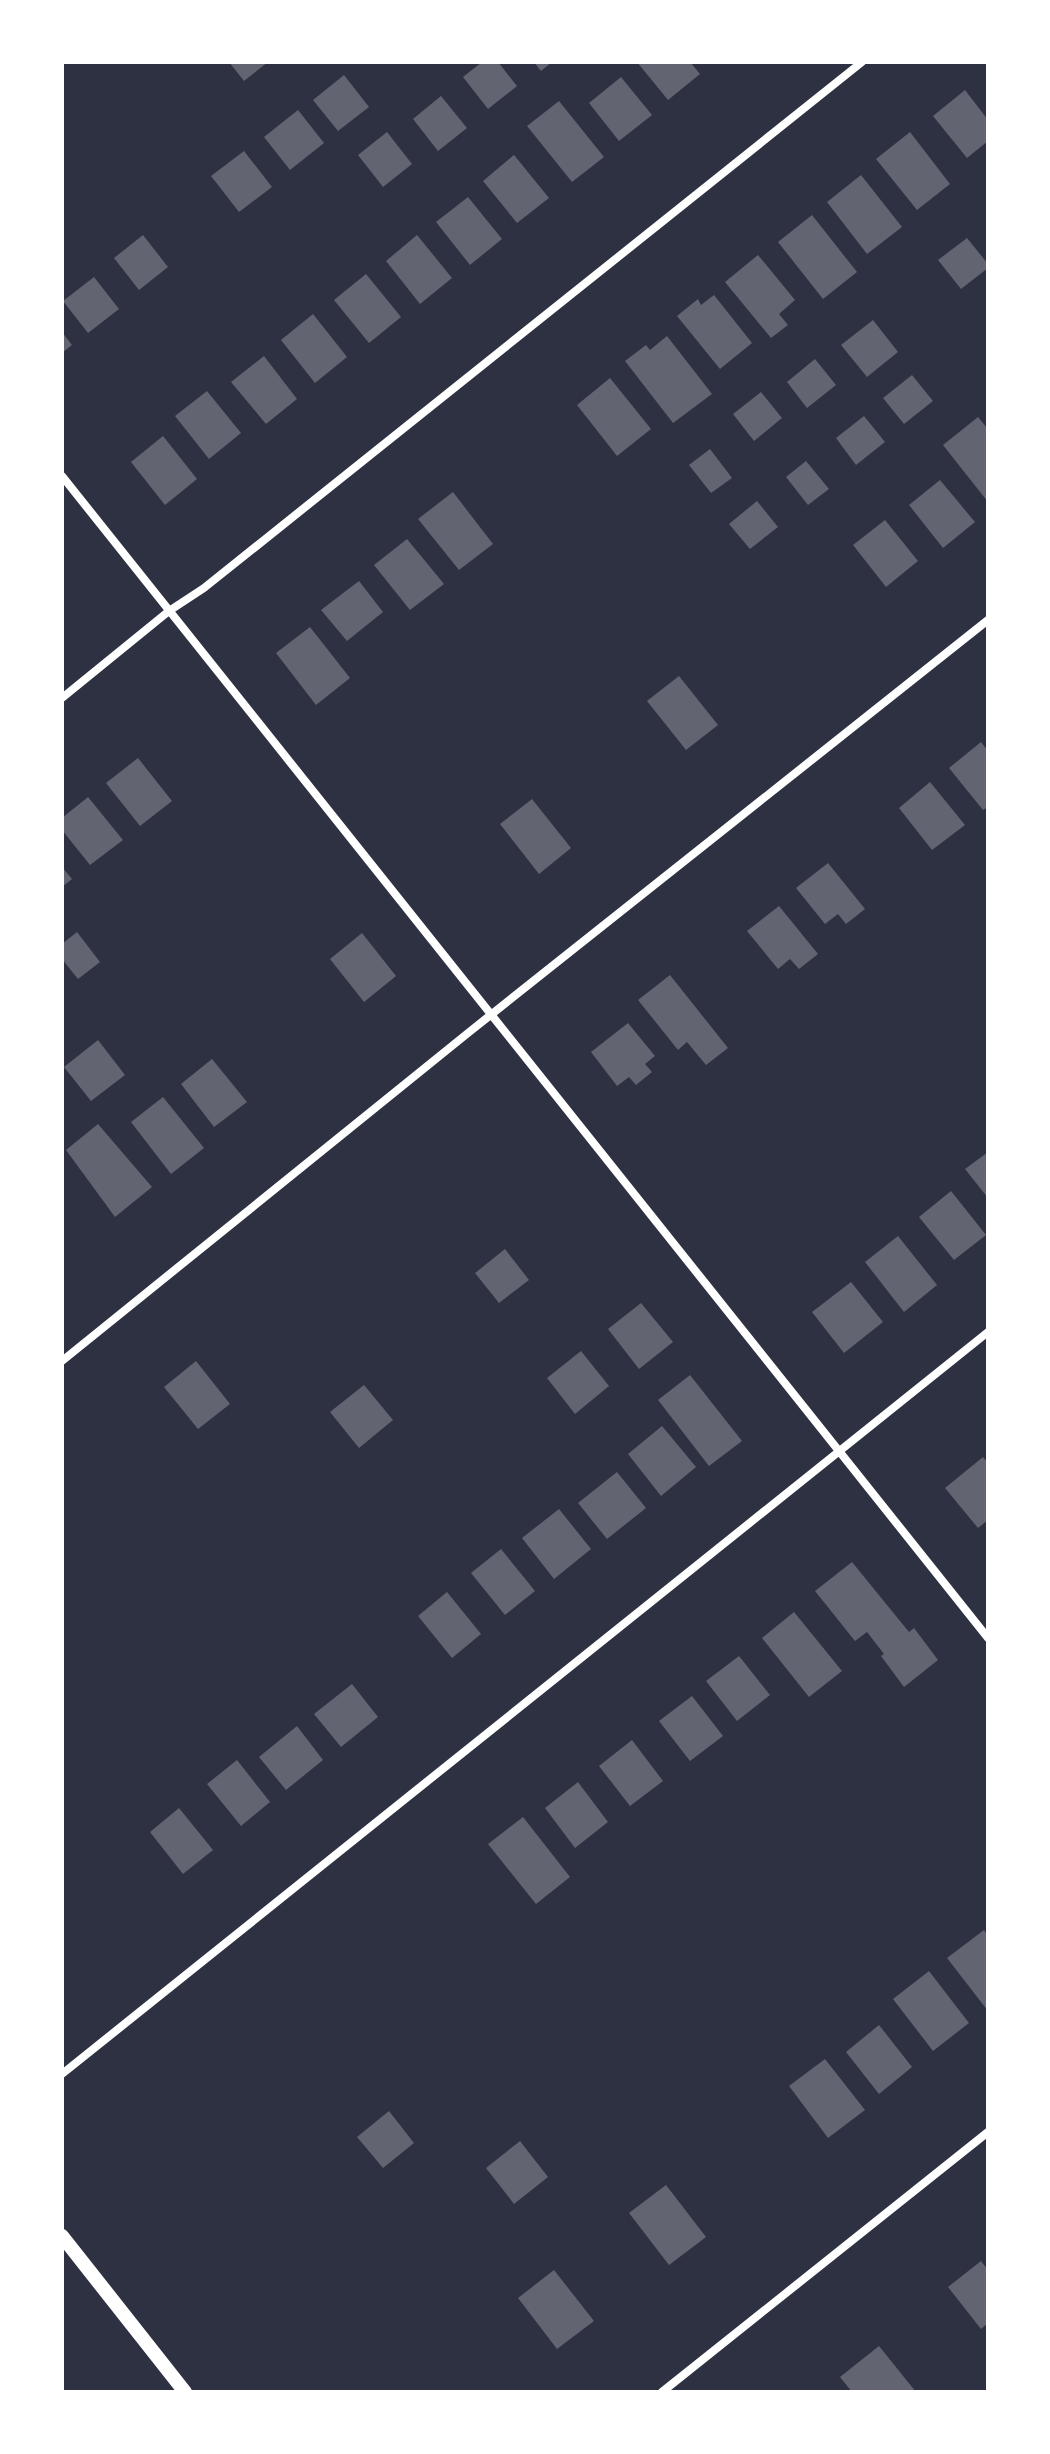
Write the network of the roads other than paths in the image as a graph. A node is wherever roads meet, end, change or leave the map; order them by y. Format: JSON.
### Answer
{"nodes":[{"id":1,"x":862,"y":62,"type":"edge"},
{"id":2,"x":62,"y":476,"type":"edge"},
{"id":3,"x":169,"y":611,"type":"junction"},
{"id":4,"x":988,"y":620,"type":"edge"},
{"id":5,"x":62,"y":698,"type":"edge"},
{"id":6,"x":490,"y":1016,"type":"junction"},
{"id":7,"x":988,"y":1332,"type":"edge"},
{"id":8,"x":62,"y":1361,"type":"edge"},
{"id":9,"x":838,"y":1452,"type":"junction"},
{"id":10,"x":988,"y":1638,"type":"edge"},
{"id":11,"x":62,"y":2074,"type":"edge"},
{"id":12,"x":988,"y":2132,"type":"edge"},
{"id":13,"x":62,"y":2236,"type":"edge"},
{"id":14,"x":185,"y":2392,"type":"edge"},
{"id":15,"x":662,"y":2392,"type":"edge"}],
"edges":[{"from":1,"to":3,"type":"street"},
{"from":2,"to":3,"type":"street"},
{"from":3,"to":5,"type":"street"},
{"from":3,"to":6,"type":"street"},
{"from":4,"to":6,"type":"street"},
{"from":6,"to":8,"type":"street"},
{"from":6,"to":9,"type":"street"},
{"from":7,"to":9,"type":"street"},
{"from":9,"to":10,"type":"street"},
{"from":9,"to":11,"type":"street"},
{"from":12,"to":15,"type":"street"},
{"from":13,"to":14,"type":"street"}]}
